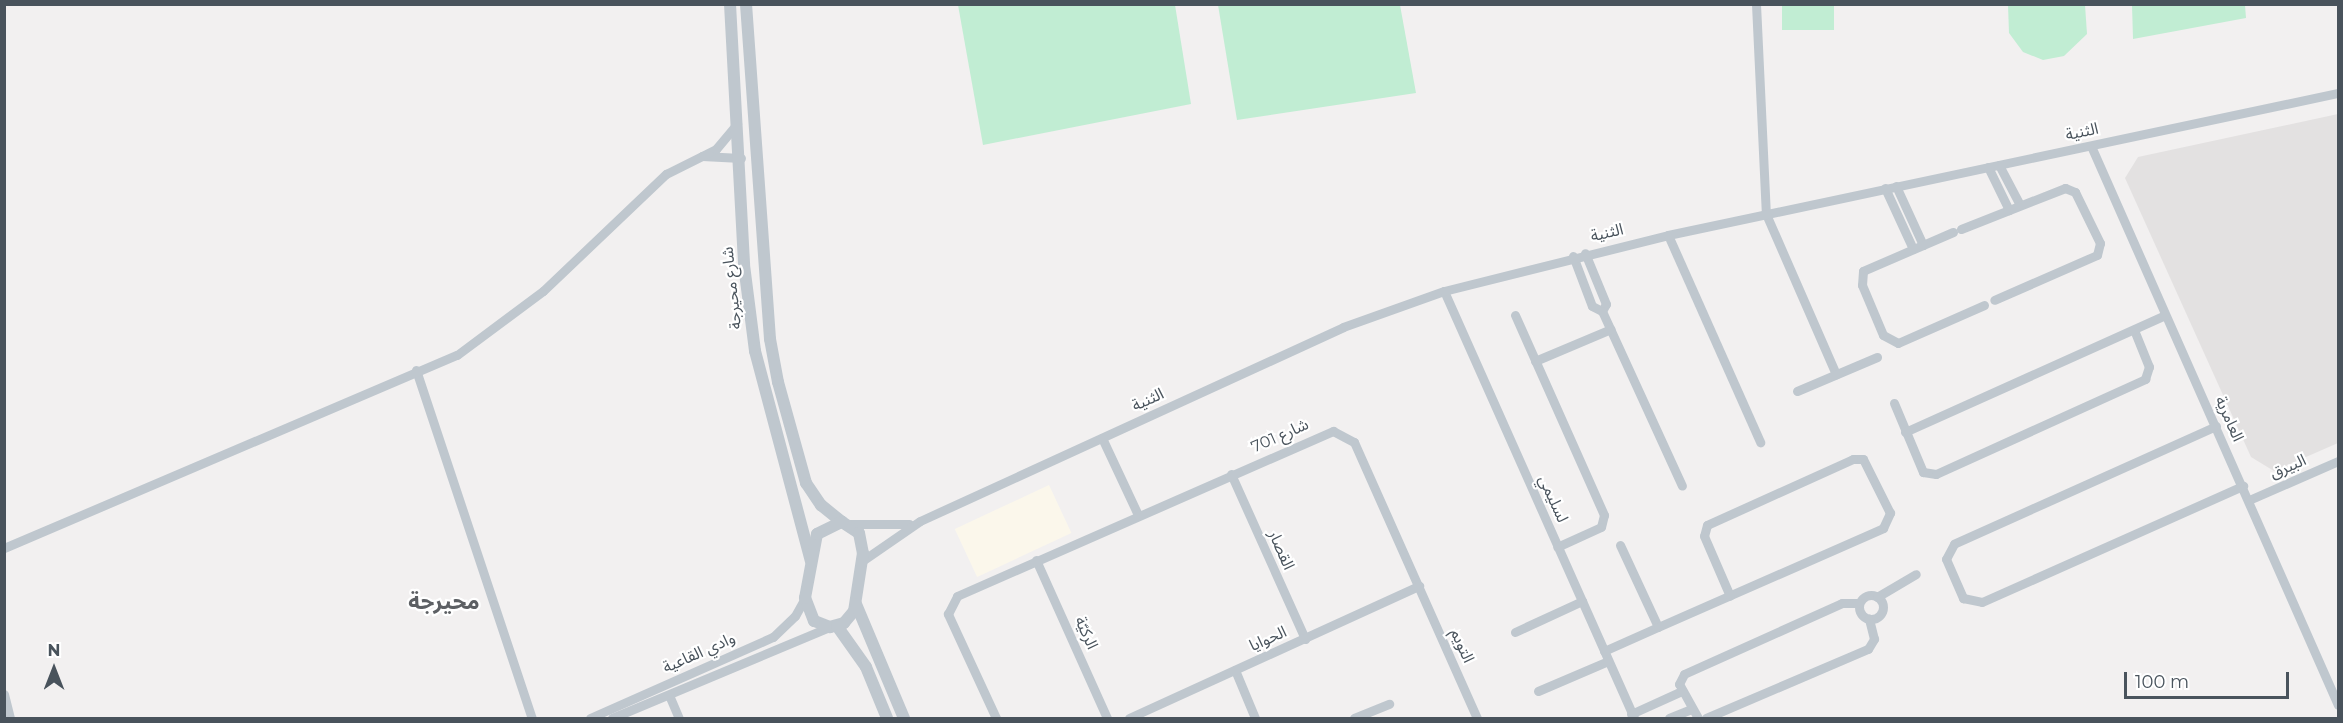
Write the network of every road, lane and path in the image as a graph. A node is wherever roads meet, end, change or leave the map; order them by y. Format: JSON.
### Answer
{"nodes":[{"id":1,"x":730,"y":4,"type":"edge"},
{"id":2,"x":746,"y":4,"type":"edge"},
{"id":3,"x":1756,"y":4,"type":"edge"},
{"id":4,"x":2338,"y":93,"type":"edge"},
{"id":5,"x":738,"y":122,"type":"junction"},
{"id":6,"x":2091,"y":146,"type":"junction"},
{"id":7,"x":702,"y":156,"type":"junction"},
{"id":8,"x":756,"y":157,"type":"junction"},
{"id":9,"x":741,"y":158,"type":"junction"},
{"id":10,"x":1999,"y":165,"type":"junction"},
{"id":11,"x":1988,"y":167,"type":"junction"},
{"id":12,"x":1896,"y":186,"type":"junction"},
{"id":13,"x":1885,"y":188,"type":"junction"},
{"id":14,"x":2019,"y":205,"type":"junction"},
{"id":15,"x":2009,"y":210,"type":"junction"},
{"id":16,"x":1766,"y":214,"type":"junction"},
{"id":17,"x":1668,"y":235,"type":"junction"},
{"id":18,"x":1923,"y":245,"type":"junction"},
{"id":19,"x":1912,"y":249,"type":"junction"},
{"id":20,"x":1585,"y":254,"type":"junction"},
{"id":21,"x":1573,"y":256,"type":"junction"},
{"id":22,"x":1444,"y":291,"type":"junction"},
{"id":23,"x":1994,"y":300,"type":"dead end"},
{"id":24,"x":1984,"y":305,"type":"dead end"},
{"id":25,"x":1602,"y":311,"type":"junction"},
{"id":26,"x":1515,"y":315,"type":"dead end"},
{"id":27,"x":2166,"y":315,"type":"junction"},
{"id":28,"x":1611,"y":329,"type":"junction"},
{"id":29,"x":2134,"y":330,"type":"junction"},
{"id":30,"x":1877,"y":357,"type":"dead end"},
{"id":31,"x":1535,"y":361,"type":"junction"},
{"id":32,"x":417,"y":370,"type":"junction"},
{"id":33,"x":1836,"y":374,"type":"junction"},
{"id":34,"x":1797,"y":391,"type":"dead end"},
{"id":35,"x":1894,"y":403,"type":"dead end"},
{"id":36,"x":2216,"y":426,"type":"junction"},
{"id":37,"x":1905,"y":432,"type":"junction"},
{"id":38,"x":1102,"y":438,"type":"junction"},
{"id":39,"x":1760,"y":442,"type":"dead end"},
{"id":40,"x":2338,"y":461,"type":"edge"},
{"id":41,"x":1231,"y":474,"type":"junction"},
{"id":42,"x":1682,"y":486,"type":"dead end"},
{"id":43,"x":2242,"y":486,"type":"junction"},
{"id":44,"x":2249,"y":500,"type":"junction"},
{"id":45,"x":1138,"y":515,"type":"junction"},
{"id":46,"x":920,"y":521,"type":"junction"},
{"id":47,"x":845,"y":523,"type":"junction"},
{"id":48,"x":1620,"y":545,"type":"dead end"},
{"id":49,"x":1557,"y":547,"type":"junction"},
{"id":50,"x":4,"y":548,"type":"edge"},
{"id":51,"x":1036,"y":560,"type":"junction"},
{"id":52,"x":811,"y":561,"type":"junction"},
{"id":53,"x":862,"y":561,"type":"junction"},
{"id":54,"x":1916,"y":574,"type":"dead end"},
{"id":55,"x":1419,"y":586,"type":"junction"},
{"id":56,"x":1730,"y":596,"type":"junction"},
{"id":57,"x":1877,"y":597,"type":"junction"},
{"id":58,"x":805,"y":598,"type":"junction"},
{"id":59,"x":1582,"y":601,"type":"junction"},
{"id":60,"x":1859,"y":603,"type":"junction"},
{"id":61,"x":856,"y":604,"type":"junction"},
{"id":62,"x":1869,"y":619,"type":"junction"},
{"id":63,"x":833,"y":627,"type":"junction"},
{"id":64,"x":1658,"y":627,"type":"junction"},
{"id":65,"x":1515,"y":632,"type":"dead end"},
{"id":66,"x":1305,"y":639,"type":"junction"},
{"id":67,"x":1604,"y":651,"type":"junction"},
{"id":68,"x":1608,"y":661,"type":"junction"},
{"id":69,"x":1235,"y":670,"type":"junction"},
{"id":70,"x":1538,"y":691,"type":"dead end"},
{"id":71,"x":1682,"y":691,"type":"junction"},
{"id":72,"x":4,"y":694,"type":"edge"},
{"id":73,"x":669,"y":695,"type":"junction"},
{"id":74,"x":1389,"y":704,"type":"dead end"},
{"id":75,"x":2338,"y":705,"type":"edge"},
{"id":76,"x":1691,"y":709,"type":"junction"},
{"id":77,"x":1632,"y":716,"type":"edge"},
{"id":78,"x":10,"y":718,"type":"edge"},
{"id":79,"x":532,"y":718,"type":"edge"},
{"id":80,"x":590,"y":718,"type":"edge"},
{"id":81,"x":612,"y":718,"type":"edge"},
{"id":82,"x":679,"y":718,"type":"edge"},
{"id":83,"x":887,"y":718,"type":"edge"},
{"id":84,"x":904,"y":718,"type":"edge"},
{"id":85,"x":996,"y":718,"type":"edge"},
{"id":86,"x":1107,"y":718,"type":"edge"},
{"id":87,"x":1129,"y":718,"type":"edge"},
{"id":88,"x":1255,"y":718,"type":"edge"},
{"id":89,"x":1354,"y":718,"type":"edge"},
{"id":90,"x":1476,"y":718,"type":"edge"},
{"id":91,"x":1669,"y":718,"type":"edge"},
{"id":92,"x":1698,"y":718,"type":"edge"},
{"id":93,"x":1706,"y":718,"type":"edge"}],
"edges":[{"from":1,"to":5,"type":"street","name":"شارع محيرجة"},
{"from":2,"to":8,"type":"street","name":"شارع محيرجة"},
{"from":3,"to":16,"type":"street"},
{"from":4,"to":6,"type":"street","name":"الثنية"},
{"from":5,"to":7,"type":"street"},
{"from":5,"to":9,"type":"street","name":"شارع محيرجة"},
{"from":6,"to":10,"type":"street","name":"الثنية"},
{"from":6,"to":27,"type":"street","name":"العامرية"},
{"from":7,"to":9,"type":"street"},
{"from":7,"to":32,"type":"street"},
{"from":8,"to":9,"type":"street"},
{"from":8,"to":47,"type":"street","name":"شارع محيرجة"},
{"from":9,"to":52,"type":"street","name":"شارع محيرجة"},
{"from":10,"to":11,"type":"street","name":"الثنية"},
{"from":10,"to":14,"type":"street"},
{"from":11,"to":12,"type":"street","name":"الثنية"},
{"from":11,"to":15,"type":"street"},
{"from":12,"to":13,"type":"street","name":"الثنية"},
{"from":12,"to":18,"type":"street"},
{"from":13,"to":16,"type":"street","name":"الثنية"},
{"from":13,"to":19,"type":"street"},
{"from":14,"to":15,"type":"street"},
{"from":14,"to":23,"type":"street"},
{"from":15,"to":18,"type":"street"},
{"from":16,"to":17,"type":"street","name":"الثنية"},
{"from":16,"to":33,"type":"street"},
{"from":17,"to":20,"type":"street","name":"الثنية"},
{"from":17,"to":39,"type":"street"},
{"from":18,"to":19,"type":"street"},
{"from":19,"to":24,"type":"street"},
{"from":20,"to":21,"type":"street","name":"الثنية"},
{"from":20,"to":25,"type":"street"},
{"from":21,"to":22,"type":"street","name":"الثنية"},
{"from":21,"to":25,"type":"street"},
{"from":22,"to":38,"type":"street","name":"الثنية"},
{"from":22,"to":49,"type":"street","name":"لسليمي"},
{"from":25,"to":28,"type":"street"},
{"from":26,"to":31,"type":"street"},
{"from":27,"to":29,"type":"street"},
{"from":27,"to":36,"type":"street","name":"العامرية"},
{"from":28,"to":31,"type":"street"},
{"from":28,"to":42,"type":"street"},
{"from":29,"to":37,"type":"street"},
{"from":29,"to":37,"type":"street"},
{"from":30,"to":33,"type":"street"},
{"from":31,"to":49,"type":"street"},
{"from":32,"to":50,"type":"street"},
{"from":32,"to":79,"type":"street"},
{"from":33,"to":34,"type":"street"},
{"from":35,"to":37,"type":"street"},
{"from":36,"to":43,"type":"street","name":"العامرية"},
{"from":36,"to":43,"type":"street"},
{"from":38,"to":45,"type":"street"},
{"from":38,"to":46,"type":"street","name":"الثنية"},
{"from":40,"to":44,"type":"street","name":"البيرق"},
{"from":41,"to":45,"type":"street","name":"شارع 701"},
{"from":41,"to":55,"type":"street","name":"شارع 701"},
{"from":41,"to":66,"type":"street","name":"القصار"},
{"from":43,"to":44,"type":"street","name":"العامرية"},
{"from":44,"to":75,"type":"street","name":"العامرية"},
{"from":45,"to":51,"type":"street","name":"شارع 701"},
{"from":46,"to":47,"type":"street","name":"الثنية"},
{"from":46,"to":53,"type":"street","name":"الثنية"},
{"from":47,"to":52,"type":"street"},
{"from":47,"to":53,"type":"street","name":"شارع محيرجة"},
{"from":48,"to":64,"type":"street"},
{"from":49,"to":59,"type":"street","name":"لسليمي"},
{"from":51,"to":85,"type":"street","name":"شارع 701"},
{"from":51,"to":86,"type":"street","name":"الركيّة"},
{"from":52,"to":58,"type":"street"},
{"from":53,"to":61,"type":"street","name":"شارع محيرجة"},
{"from":54,"to":57,"type":"street"},
{"from":55,"to":66,"type":"street","name":"الحوايا"},
{"from":55,"to":90,"type":"street","name":"التويم"},
{"from":56,"to":56,"type":"street"},
{"from":56,"to":64,"type":"street"},
{"from":57,"to":60,"type":"street"},
{"from":57,"to":62,"type":"street"},
{"from":58,"to":63,"type":"street"},
{"from":58,"to":80,"type":"street","name":"وادي القاعية"},
{"from":59,"to":65,"type":"street"},
{"from":59,"to":67,"type":"street","name":"لسليمي"},
{"from":60,"to":62,"type":"street"},
{"from":60,"to":71,"type":"street"},
{"from":61,"to":63,"type":"street"},
{"from":61,"to":84,"type":"street"},
{"from":62,"to":93,"type":"street"},
{"from":63,"to":73,"type":"street","name":"وادي القاعية"},
{"from":63,"to":83,"type":"street"},
{"from":64,"to":67,"type":"street"},
{"from":66,"to":69,"type":"street","name":"الحوايا"},
{"from":67,"to":68,"type":"street","name":"لسليمي"},
{"from":68,"to":70,"type":"street"},
{"from":68,"to":77,"type":"street","name":"لسليمي"},
{"from":69,"to":87,"type":"street","name":"الحوايا"},
{"from":69,"to":88,"type":"street"},
{"from":71,"to":76,"type":"street"},
{"from":71,"to":77,"type":"street"},
{"from":72,"to":78,"type":"street"},
{"from":73,"to":81,"type":"street","name":"وادي القاعية"},
{"from":73,"to":82,"type":"street"},
{"from":74,"to":89,"type":"street"},
{"from":76,"to":91,"type":"street"},
{"from":76,"to":92,"type":"street"}]}
